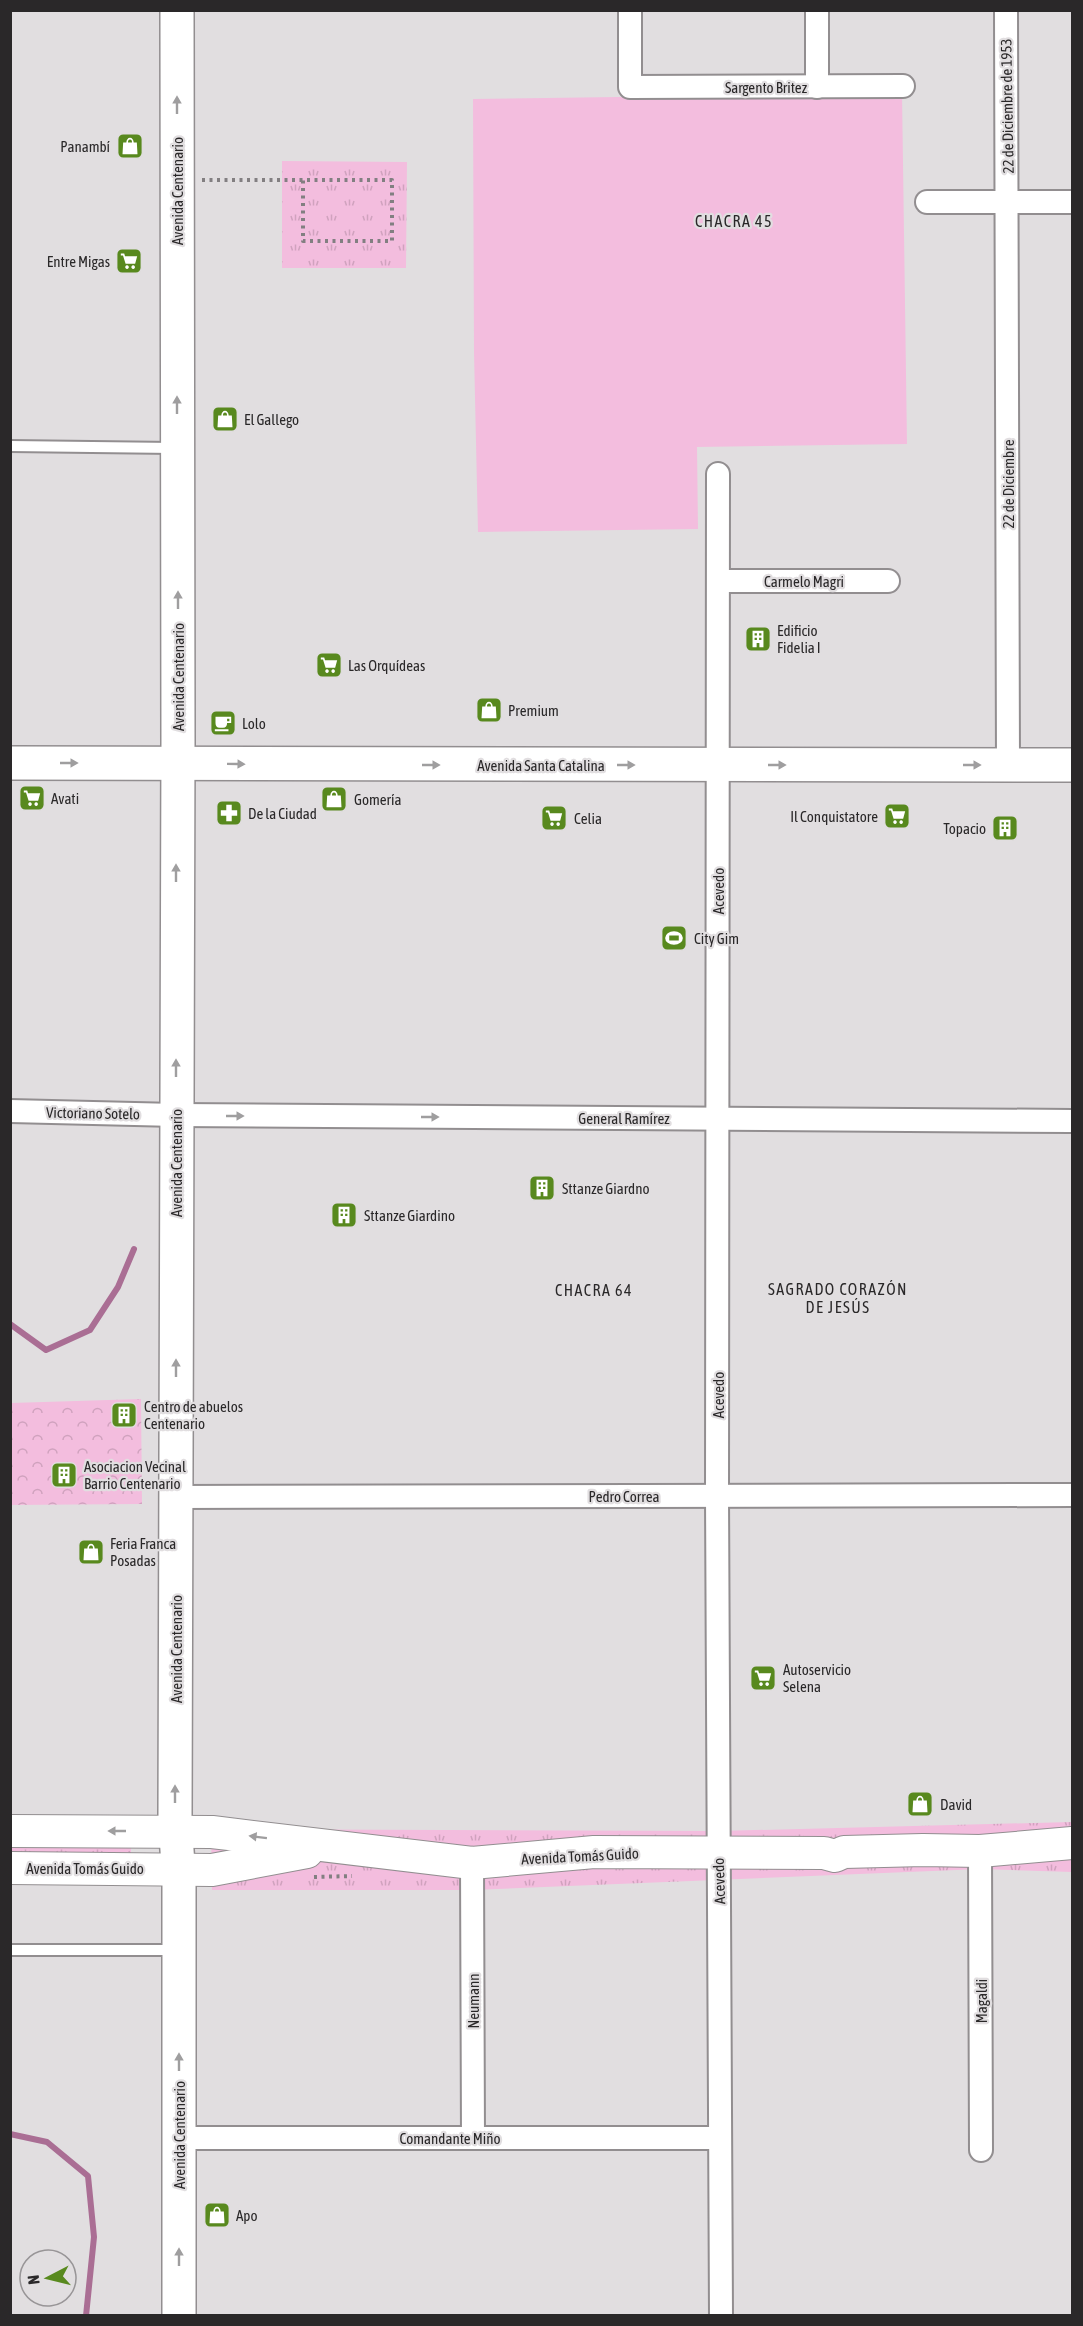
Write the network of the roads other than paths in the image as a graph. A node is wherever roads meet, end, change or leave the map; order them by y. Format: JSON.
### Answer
{"nodes":[{"id":1,"x":177,"y":10,"type":"edge"},
{"id":2,"x":630,"y":10,"type":"edge"},
{"id":3,"x":817,"y":10,"type":"edge"},
{"id":4,"x":1006,"y":10,"type":"edge"},
{"id":5,"x":903,"y":86,"type":"dead end"},
{"id":6,"x":817,"y":87,"type":"junction"},
{"id":7,"x":927,"y":202,"type":"dead end"},
{"id":8,"x":1007,"y":202,"type":"junction"},
{"id":9,"x":1072,"y":202,"type":"edge"},
{"id":10,"x":10,"y":446,"type":"edge"},
{"id":11,"x":177,"y":448,"type":"junction"},
{"id":12,"x":718,"y":474,"type":"dead end"},
{"id":13,"x":720,"y":580,"type":"junction"},
{"id":14,"x":888,"y":581,"type":"dead end"},
{"id":15,"x":10,"y":763,"type":"edge"},
{"id":16,"x":178,"y":764,"type":"junction"},
{"id":17,"x":718,"y":765,"type":"junction"},
{"id":18,"x":1008,"y":765,"type":"junction"},
{"id":19,"x":1072,"y":765,"type":"edge"},
{"id":20,"x":10,"y":1111,"type":"edge"},
{"id":21,"x":176,"y":1115,"type":"junction"},
{"id":22,"x":718,"y":1119,"type":"junction"},
{"id":23,"x":1072,"y":1120,"type":"edge"},
{"id":24,"x":1072,"y":1495,"type":"edge"},
{"id":25,"x":717,"y":1496,"type":"junction"},
{"id":26,"x":176,"y":1497,"type":"junction"},
{"id":27,"x":176,"y":1831,"type":"junction"},
{"id":28,"x":10,"y":1832,"type":"edge"},
{"id":29,"x":1072,"y":1843,"type":"edge"},
{"id":30,"x":337,"y":1846,"type":"junction"},
{"id":31,"x":980,"y":1851,"type":"junction"},
{"id":32,"x":718,"y":1852,"type":"junction"},
{"id":33,"x":472,"y":1863,"type":"junction"},
{"id":34,"x":10,"y":1868,"type":"edge"},
{"id":35,"x":178,"y":1868,"type":"junction"},
{"id":36,"x":10,"y":1950,"type":"edge"},
{"id":37,"x":179,"y":1950,"type":"junction"},
{"id":38,"x":179,"y":2138,"type":"junction"},
{"id":39,"x":473,"y":2138,"type":"junction"},
{"id":40,"x":720,"y":2138,"type":"junction"},
{"id":41,"x":981,"y":2150,"type":"dead end"},
{"id":42,"x":179,"y":2316,"type":"edge"},
{"id":43,"x":721,"y":2316,"type":"edge"}],
"edges":[{"from":11,"to":1,"type":"main road","name":"Avenida Centenario","one_way":true},
{"from":2,"to":6,"type":"street","name":"Sargento Britez"},
{"from":3,"to":6,"type":"street"},
{"from":4,"to":8,"type":"street","name":"22 de Diciembre de 1953"},
{"from":5,"to":6,"type":"street","name":"Sargento Britez"},
{"from":7,"to":8,"type":"street"},
{"from":8,"to":9,"type":"street"},
{"from":8,"to":18,"type":"street","name":"22 de Diciembre"},
{"from":10,"to":11,"type":"lane"},
{"from":16,"to":11,"type":"main road","name":"Avenida Centenario","one_way":true},
{"from":12,"to":13,"type":"street","name":"Acevedo"},
{"from":13,"to":14,"type":"street","name":"Carmelo Magri"},
{"from":13,"to":17,"type":"street","name":"Acevedo"},
{"from":15,"to":16,"type":"main road","name":"Avenida Santa Catalina","one_way":true},
{"from":16,"to":17,"type":"main road","name":"Avenida Santa Catalina","one_way":true},
{"from":21,"to":16,"type":"main road","name":"Avenida Centenario","one_way":true},
{"from":17,"to":18,"type":"main road","name":"Avenida Santa Catalina","one_way":true},
{"from":17,"to":22,"type":"street","name":"Acevedo"},
{"from":18,"to":19,"type":"main road","name":"Avenida Santa Catalina"},
{"from":20,"to":21,"type":"street","name":"Victoriano Sotelo"},
{"from":21,"to":22,"type":"street","name":"General Ramírez","one_way":true},
{"from":26,"to":21,"type":"main road","name":"Avenida Centenario","one_way":true},
{"from":22,"to":23,"type":"street","name":"General Ramírez"},
{"from":22,"to":25,"type":"street","name":"Acevedo"},
{"from":24,"to":25,"type":"street","name":"Pedro Correa"},
{"from":25,"to":26,"type":"street","name":"Pedro Correa"},
{"from":25,"to":32,"type":"street","name":"Acevedo"},
{"from":27,"to":26,"type":"main road","name":"Avenida Centenario","one_way":true},
{"from":27,"to":28,"type":"main road","name":"Avenida Tomás Guido","one_way":true},
{"from":30,"to":27,"type":"main road","name":"Avenida Tomás Guido","one_way":true},
{"from":27,"to":35,"type":"main road","name":"Avenida Centenario"},
{"from":29,"to":31,"type":"main road","name":"Avenida Tomás Guido"},
{"from":30,"to":33,"type":"main road","name":"Avenida Tomás Guido"},
{"from":30,"to":35,"type":"main road","name":"Avenida Tomás Guido"},
{"from":31,"to":32,"type":"main road","name":"Avenida Tomás Guido"},
{"from":31,"to":41,"type":"street","name":"Magaldi"},
{"from":32,"to":33,"type":"main road","name":"Avenida Tomás Guido"},
{"from":32,"to":40,"type":"street","name":"Acevedo"},
{"from":33,"to":39,"type":"street","name":"Neumann"},
{"from":34,"to":35,"type":"main road","name":"Avenida Tomás Guido"},
{"from":35,"to":37,"type":"main road","name":"Avenida Centenario"},
{"from":36,"to":37,"type":"lane"},
{"from":38,"to":37,"type":"main road","name":"Avenida Centenario","one_way":true},
{"from":38,"to":39,"type":"street","name":"Comandante Miño"},
{"from":42,"to":38,"type":"main road","name":"Avenida Centenario","one_way":true},
{"from":39,"to":40,"type":"street","name":"Comandante Miño"},
{"from":40,"to":43,"type":"street","name":"Acevedo"}]}
